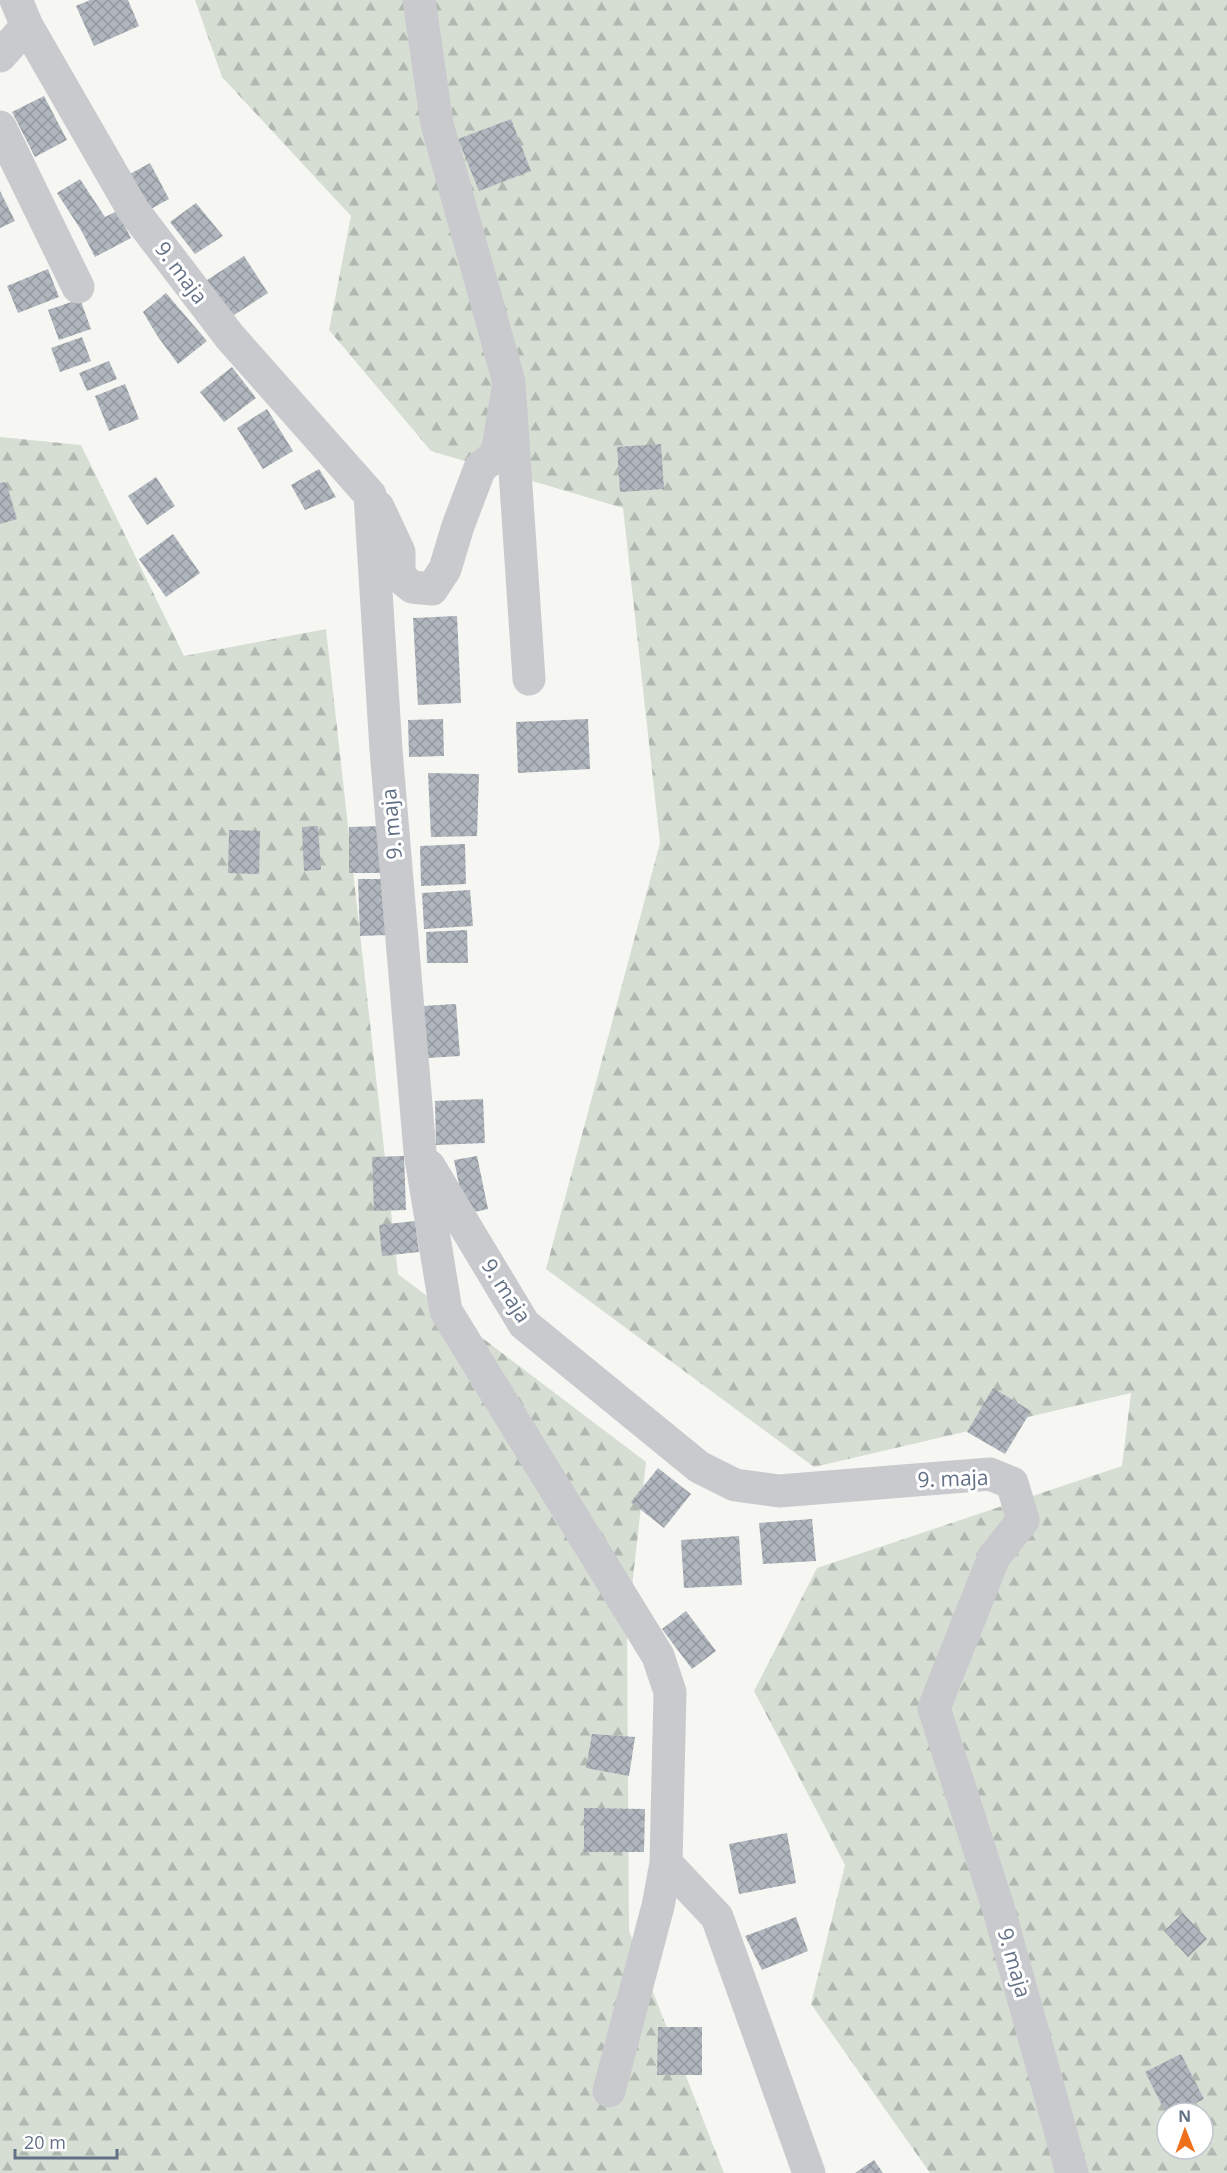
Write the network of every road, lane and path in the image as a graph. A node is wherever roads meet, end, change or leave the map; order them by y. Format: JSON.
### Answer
{"nodes":[{"id":1,"x":419,"y":0,"type":"edge"},
{"id":2,"x":22,"y":13,"type":"edge"},
{"id":3,"x":0,"y":56,"type":"edge"},
{"id":4,"x":0,"y":127,"type":"edge"},
{"id":5,"x":78,"y":287,"type":"dead end"},
{"id":6,"x":509,"y":382,"type":"junction"},
{"id":7,"x":370,"y":495,"type":"junction"},
{"id":8,"x":529,"y":679,"type":"dead end"},
{"id":9,"x":420,"y":1152,"type":"junction"},
{"id":10,"x":666,"y":1863,"type":"junction"},
{"id":11,"x":609,"y":2091,"type":"dead end"},
{"id":12,"x":809,"y":2173,"type":"edge"},
{"id":13,"x":1072,"y":2173,"type":"edge"}],
"edges":[{"from":1,"to":6,"type":"street","name":"9. maja"},
{"from":2,"to":3,"type":"street","name":"9. maja"},
{"from":2,"to":7,"type":"street","name":"9. maja"},
{"from":4,"to":5,"type":"street"},
{"from":6,"to":7,"type":"street","name":"9. maja"},
{"from":6,"to":8,"type":"street","name":"9. maja"},
{"from":7,"to":9,"type":"street","name":"9. maja"},
{"from":9,"to":10,"type":"street","name":"9. maja"},
{"from":9,"to":13,"type":"street","name":"9. maja"},
{"from":10,"to":11,"type":"street","name":"9. maja"},
{"from":10,"to":12,"type":"street"}]}
